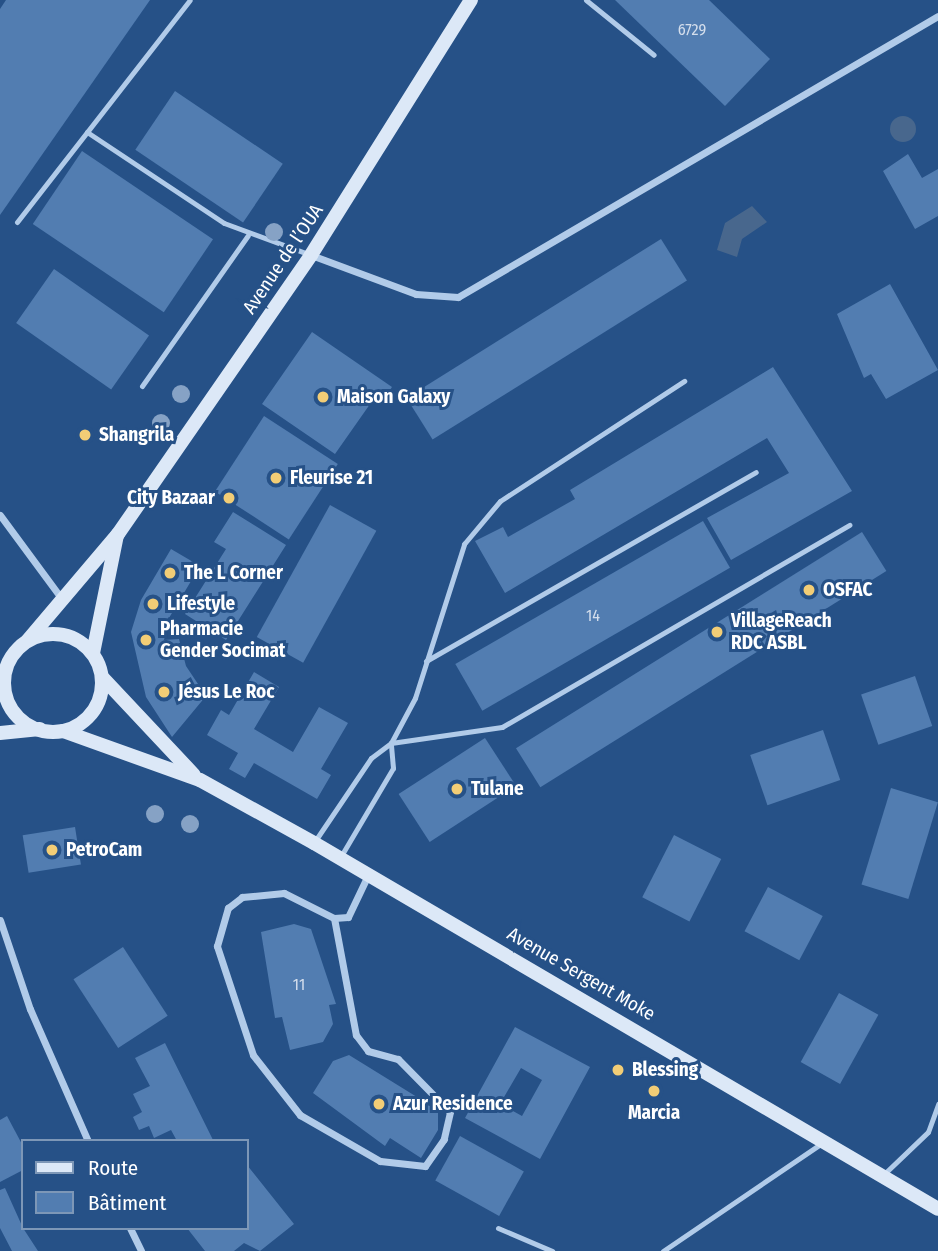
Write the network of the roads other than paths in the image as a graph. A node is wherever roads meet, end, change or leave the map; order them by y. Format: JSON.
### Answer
{"nodes":[{"id":1,"x":190,"y":0,"type":"edge"},
{"id":2,"x":471,"y":0,"type":"edge"},
{"id":3,"x":586,"y":0,"type":"edge"},
{"id":4,"x":938,"y":16,"type":"edge"},
{"id":5,"x":654,"y":55,"type":"dead end"},
{"id":6,"x":87,"y":132,"type":"junction"},
{"id":7,"x":17,"y":222,"type":"dead end"},
{"id":8,"x":248,"y":235,"type":"junction"},
{"id":9,"x":311,"y":255,"type":"junction"},
{"id":10,"x":684,"y":381,"type":"dead end"},
{"id":11,"x":142,"y":386,"type":"dead end"},
{"id":12,"x":756,"y":472,"type":"dead end"},
{"id":13,"x":0,"y":515,"type":"edge"},
{"id":14,"x":849,"y":525,"type":"dead end"},
{"id":15,"x":118,"y":534,"type":"junction"},
{"id":16,"x":62,"y":599,"type":"junction"},
{"id":17,"x":28,"y":640,"type":"junction"},
{"id":18,"x":93,"y":653,"type":"junction"},
{"id":19,"x":426,"y":661,"type":"junction"},
{"id":20,"x":4,"y":663,"type":"edge"},
{"id":21,"x":102,"y":677,"type":"junction"},
{"id":22,"x":41,"y":729,"type":"junction"},
{"id":23,"x":63,"y":731,"type":"junction"},
{"id":24,"x":0,"y":733,"type":"edge"},
{"id":25,"x":391,"y":743,"type":"junction"},
{"id":26,"x":200,"y":780,"type":"junction"},
{"id":27,"x":314,"y":843,"type":"junction"},
{"id":28,"x":340,"y":858,"type":"junction"},
{"id":29,"x":368,"y":875,"type":"junction"},
{"id":30,"x":334,"y":918,"type":"junction"},
{"id":31,"x":0,"y":920,"type":"edge"},
{"id":32,"x":938,"y":1104,"type":"edge"},
{"id":33,"x":87,"y":1139,"type":"edge"},
{"id":34,"x":825,"y":1141,"type":"junction"},
{"id":35,"x":883,"y":1175,"type":"junction"},
{"id":36,"x":938,"y":1209,"type":"edge"},
{"id":37,"x":498,"y":1228,"type":"dead end"},
{"id":38,"x":131,"y":1230,"type":"edge"},
{"id":39,"x":141,"y":1251,"type":"edge"},
{"id":40,"x":552,"y":1251,"type":"edge"},
{"id":41,"x":663,"y":1251,"type":"edge"}],
"edges":[{"from":1,"to":6,"type":"lane"},
{"from":2,"to":9,"type":"main road","name":"Avenue de l’OUA"},
{"from":3,"to":5,"type":"lane"},
{"from":4,"to":9,"type":"street"},
{"from":6,"to":7,"type":"lane"},
{"from":6,"to":8,"type":"lane"},
{"from":8,"to":9,"type":"lane"},
{"from":8,"to":11,"type":"lane"},
{"from":9,"to":15,"type":"main road","name":"Avenue de l’OUA"},
{"from":10,"to":19,"type":"lane"},
{"from":12,"to":19,"type":"lane"},
{"from":13,"to":16,"type":"street"},
{"from":14,"to":25,"type":"lane"},
{"from":15,"to":16,"type":"main road","name":"Avenue de l’OUA"},
{"from":15,"to":18,"type":"main road","name":"Avenue de l’OUA"},
{"from":16,"to":17,"type":"main road","name":"Avenue de l’OUA"},
{"from":17,"to":18,"type":"main road"},
{"from":17,"to":20,"type":"main road"},
{"from":18,"to":21,"type":"main road"},
{"from":19,"to":25,"type":"lane"},
{"from":20,"to":22,"type":"main road"},
{"from":21,"to":23,"type":"main road"},
{"from":21,"to":26,"type":"main road","name":"Avenue Sergent Moke"},
{"from":22,"to":23,"type":"main road"},
{"from":22,"to":24,"type":"main road"},
{"from":23,"to":26,"type":"main road","name":"Avenue Sergent Moke"},
{"from":25,"to":27,"type":"lane"},
{"from":25,"to":28,"type":"lane"},
{"from":26,"to":27,"type":"main road","name":"Avenue Sergent Moke"},
{"from":27,"to":28,"type":"main road","name":"Avenue Sergent Moke"},
{"from":28,"to":29,"type":"main road","name":"Avenue Sergent Moke"},
{"from":29,"to":30,"type":"street"},
{"from":29,"to":34,"type":"main road","name":"Avenue Sergent Moke"},
{"from":30,"to":30,"type":"street"},
{"from":31,"to":33,"type":"street"},
{"from":32,"to":35,"type":"lane"},
{"from":34,"to":35,"type":"main road","name":"Avenue Sergent Moke"},
{"from":34,"to":41,"type":"lane"},
{"from":35,"to":36,"type":"main road","name":"Avenue Sergent Moke"},
{"from":37,"to":40,"type":"lane"},
{"from":38,"to":39,"type":"street"}]}
